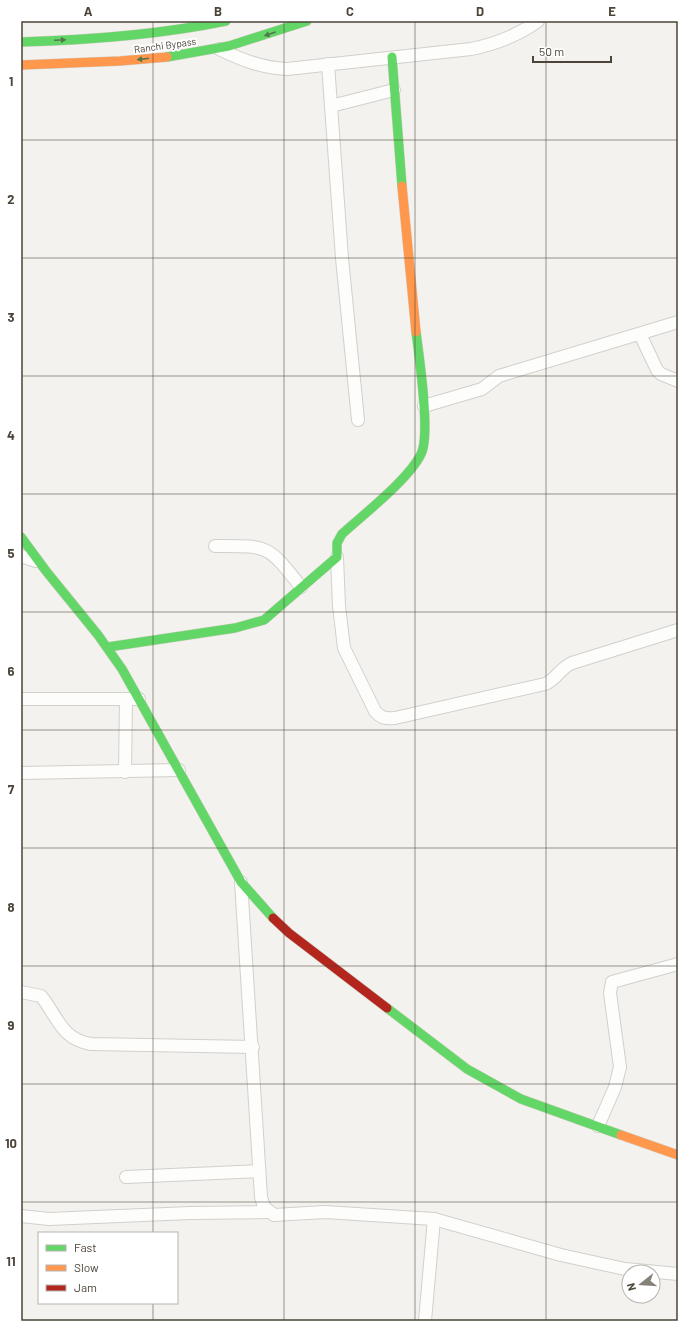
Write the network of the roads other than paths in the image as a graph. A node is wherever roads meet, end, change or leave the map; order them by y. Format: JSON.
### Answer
{"nodes":[{"id":1,"x":225,"y":21,"type":"edge"},
{"id":2,"x":307,"y":21,"type":"edge"},
{"id":3,"x":538,"y":21,"type":"edge"},
{"id":4,"x":21,"y":42,"type":"edge"},
{"id":5,"x":218,"y":48,"type":"junction"},
{"id":6,"x":392,"y":57,"type":"junction"},
{"id":7,"x":328,"y":64,"type":"junction"},
{"id":8,"x":21,"y":65,"type":"edge"},
{"id":9,"x":394,"y":90,"type":"junction"},
{"id":10,"x":330,"y":106,"type":"junction"},
{"id":11,"x":678,"y":322,"type":"edge"},
{"id":12,"x":640,"y":334,"type":"junction"},
{"id":13,"x":678,"y":381,"type":"edge"},
{"id":14,"x":424,"y":406,"type":"junction"},
{"id":15,"x":358,"y":420,"type":"dead end"},
{"id":16,"x":21,"y":537,"type":"edge"},
{"id":17,"x":215,"y":546,"type":"dead end"},
{"id":18,"x":21,"y":556,"type":"edge"},
{"id":19,"x":337,"y":557,"type":"junction"},
{"id":20,"x":36,"y":561,"type":"junction"},
{"id":21,"x":301,"y":587,"type":"junction"},
{"id":22,"x":678,"y":630,"type":"edge"},
{"id":23,"x":108,"y":647,"type":"junction"},
{"id":24,"x":21,"y":698,"type":"edge"},
{"id":25,"x":126,"y":699,"type":"junction"},
{"id":26,"x":139,"y":699,"type":"junction"},
{"id":27,"x":179,"y":770,"type":"junction"},
{"id":28,"x":125,"y":772,"type":"junction"},
{"id":29,"x":21,"y":773,"type":"edge"},
{"id":30,"x":241,"y":882,"type":"junction"},
{"id":31,"x":678,"y":964,"type":"edge"},
{"id":32,"x":21,"y":992,"type":"edge"},
{"id":33,"x":252,"y":1047,"type":"junction"},
{"id":34,"x":598,"y":1126,"type":"junction"},
{"id":35,"x":678,"y":1155,"type":"edge"},
{"id":36,"x":259,"y":1171,"type":"junction"},
{"id":37,"x":126,"y":1177,"type":"dead end"},
{"id":38,"x":268,"y":1212,"type":"junction"},
{"id":39,"x":21,"y":1216,"type":"edge"},
{"id":40,"x":434,"y":1219,"type":"junction"},
{"id":41,"x":678,"y":1274,"type":"edge"},
{"id":42,"x":425,"y":1321,"type":"edge"}],
"edges":[{"from":4,"to":1,"type":"main road","name":"Ranchi Bypass","one_way":true},
{"from":2,"to":5,"type":"main road","name":"Ranchi Bypass","one_way":true},
{"from":3,"to":6,"type":"street"},
{"from":5,"to":7,"type":"street"},
{"from":5,"to":8,"type":"main road","name":"Ranchi Bypass","one_way":true},
{"from":6,"to":7,"type":"street"},
{"from":6,"to":9,"type":"main road"},
{"from":7,"to":10,"type":"street"},
{"from":9,"to":10,"type":"street"},
{"from":9,"to":14,"type":"main road"},
{"from":10,"to":15,"type":"street"},
{"from":11,"to":12,"type":"street"},
{"from":12,"to":13,"type":"street"},
{"from":12,"to":14,"type":"street"},
{"from":14,"to":19,"type":"main road"},
{"from":16,"to":20,"type":"main road"},
{"from":17,"to":21,"type":"street"},
{"from":18,"to":20,"type":"street"},
{"from":19,"to":21,"type":"main road"},
{"from":19,"to":22,"type":"street"},
{"from":20,"to":23,"type":"main road"},
{"from":21,"to":23,"type":"main road"},
{"from":23,"to":26,"type":"main road"},
{"from":24,"to":25,"type":"street"},
{"from":25,"to":26,"type":"street"},
{"from":25,"to":28,"type":"street"},
{"from":26,"to":27,"type":"main road"},
{"from":27,"to":28,"type":"street"},
{"from":27,"to":30,"type":"main road"},
{"from":28,"to":29,"type":"street"},
{"from":30,"to":33,"type":"street"},
{"from":30,"to":34,"type":"main road"},
{"from":31,"to":34,"type":"street"},
{"from":32,"to":33,"type":"street"},
{"from":33,"to":36,"type":"street"},
{"from":34,"to":35,"type":"main road"},
{"from":36,"to":37,"type":"street"},
{"from":36,"to":38,"type":"street"},
{"from":38,"to":39,"type":"street"},
{"from":38,"to":40,"type":"street"},
{"from":40,"to":41,"type":"street"},
{"from":40,"to":42,"type":"street"}]}
